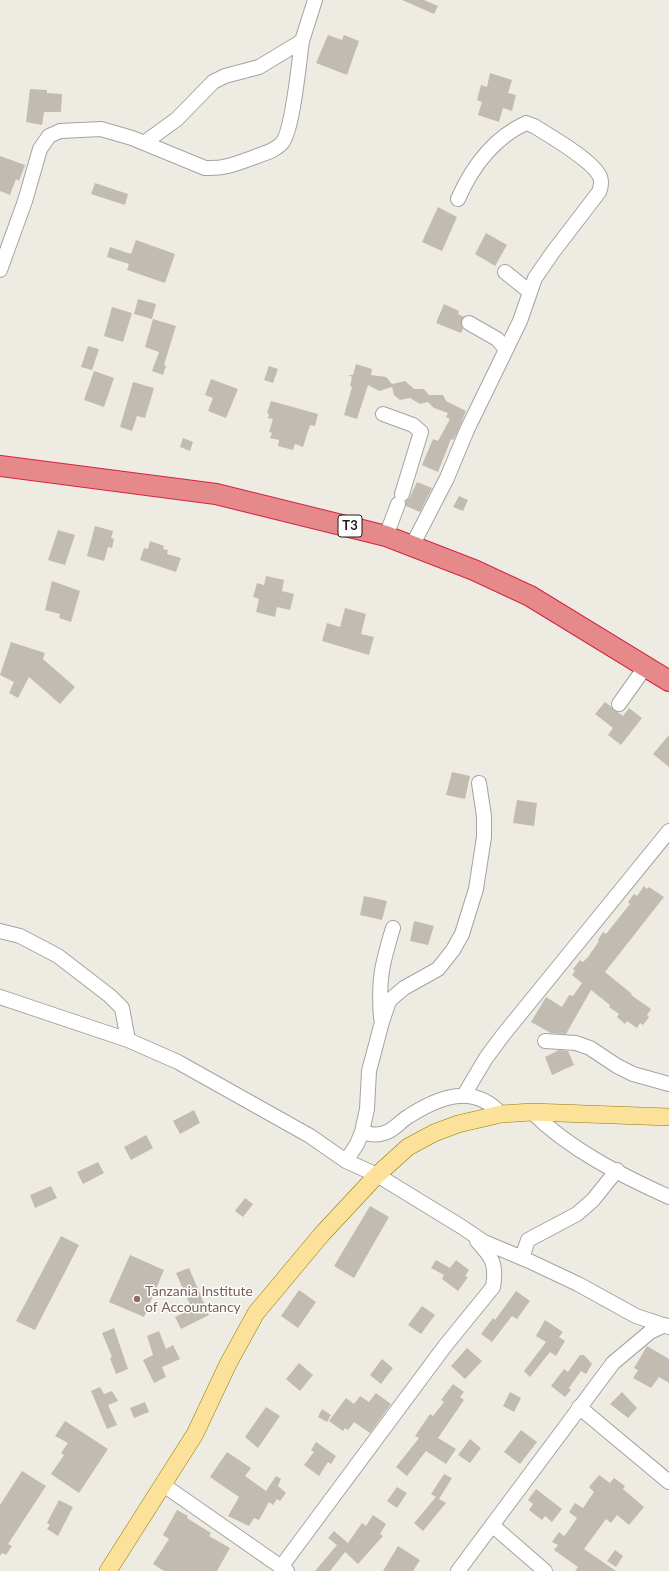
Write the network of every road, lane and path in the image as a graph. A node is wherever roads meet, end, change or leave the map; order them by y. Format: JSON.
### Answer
{"nodes":[{"id":1,"x":315,"y":0,"type":"edge"},
{"id":2,"x":302,"y":41,"type":"junction"},
{"id":3,"x":144,"y":143,"type":"junction"},
{"id":4,"x":458,"y":199,"type":"dead end"},
{"id":5,"x":0,"y":270,"type":"edge"},
{"id":6,"x":505,"y":272,"type":"dead end"},
{"id":7,"x":530,"y":292,"type":"junction"},
{"id":8,"x":469,"y":323,"type":"dead end"},
{"id":9,"x":506,"y":349,"type":"junction"},
{"id":10,"x":383,"y":414,"type":"dead end"},
{"id":11,"x":0,"y":466,"type":"edge"},
{"id":12,"x":386,"y":536,"type":"junction"},
{"id":13,"x":412,"y":546,"type":"junction"},
{"id":14,"x":646,"y":666,"type":"junction"},
{"id":15,"x":669,"y":681,"type":"edge"},
{"id":16,"x":619,"y":704,"type":"dead end"},
{"id":17,"x":479,"y":783,"type":"dead end"},
{"id":18,"x":669,"y":831,"type":"edge"},
{"id":19,"x":393,"y":928,"type":"dead end"},
{"id":20,"x":0,"y":931,"type":"edge"},
{"id":21,"x":0,"y":997,"type":"edge"},
{"id":22,"x":382,"y":1022,"type":"junction"},
{"id":23,"x":128,"y":1040,"type":"junction"},
{"id":24,"x":545,"y":1041,"type":"dead end"},
{"id":25,"x":669,"y":1084,"type":"edge"},
{"id":26,"x":464,"y":1095,"type":"junction"},
{"id":27,"x":532,"y":1112,"type":"junction"},
{"id":28,"x":501,"y":1114,"type":"junction"},
{"id":29,"x":669,"y":1117,"type":"edge"},
{"id":30,"x":362,"y":1132,"type":"junction"},
{"id":31,"x":346,"y":1161,"type":"junction"},
{"id":32,"x":617,"y":1170,"type":"junction"},
{"id":33,"x":377,"y":1175,"type":"junction"},
{"id":34,"x":669,"y":1197,"type":"edge"},
{"id":35,"x":462,"y":1226,"type":"junction"},
{"id":36,"x":522,"y":1258,"type":"junction"},
{"id":37,"x":667,"y":1326,"type":"edge"},
{"id":38,"x":579,"y":1407,"type":"junction"},
{"id":39,"x":669,"y":1482,"type":"edge"},
{"id":40,"x":162,"y":1484,"type":"junction"},
{"id":41,"x":492,"y":1525,"type":"junction"},
{"id":42,"x":284,"y":1569,"type":"edge"},
{"id":43,"x":108,"y":1571,"type":"edge"},
{"id":44,"x":458,"y":1571,"type":"edge"},
{"id":45,"x":545,"y":1571,"type":"edge"}],
"edges":[{"from":1,"to":2,"type":"street"},
{"from":2,"to":3,"type":"street"},
{"from":2,"to":3,"type":"street"},
{"from":3,"to":5,"type":"street"},
{"from":4,"to":7,"type":"street"},
{"from":6,"to":7,"type":"street"},
{"from":7,"to":9,"type":"street"},
{"from":8,"to":9,"type":"street"},
{"from":9,"to":13,"type":"street"},
{"from":10,"to":12,"type":"street"},
{"from":11,"to":12,"type":"highway","number":"T3"},
{"from":12,"to":13,"type":"highway","number":"T3"},
{"from":13,"to":14,"type":"highway","number":"T3"},
{"from":14,"to":15,"type":"highway","number":"T3"},
{"from":14,"to":16,"type":"street"},
{"from":17,"to":22,"type":"street"},
{"from":18,"to":26,"type":"street"},
{"from":19,"to":22,"type":"street"},
{"from":20,"to":23,"type":"street"},
{"from":21,"to":23,"type":"street"},
{"from":22,"to":30,"type":"street"},
{"from":23,"to":31,"type":"street"},
{"from":24,"to":25,"type":"street"},
{"from":26,"to":28,"type":"street"},
{"from":26,"to":30,"type":"street"},
{"from":27,"to":28,"type":"main road"},
{"from":27,"to":29,"type":"main road"},
{"from":27,"to":32,"type":"street"},
{"from":28,"to":33,"type":"main road"},
{"from":30,"to":31,"type":"street"},
{"from":31,"to":33,"type":"street"},
{"from":32,"to":34,"type":"street"},
{"from":32,"to":36,"type":"street"},
{"from":33,"to":35,"type":"street"},
{"from":33,"to":40,"type":"main road"},
{"from":35,"to":36,"type":"street"},
{"from":35,"to":42,"type":"street"},
{"from":36,"to":37,"type":"street"},
{"from":37,"to":38,"type":"street"},
{"from":38,"to":39,"type":"street"},
{"from":38,"to":41,"type":"street"},
{"from":40,"to":42,"type":"street"},
{"from":40,"to":43,"type":"main road"},
{"from":41,"to":44,"type":"street"},
{"from":41,"to":45,"type":"street"}]}
